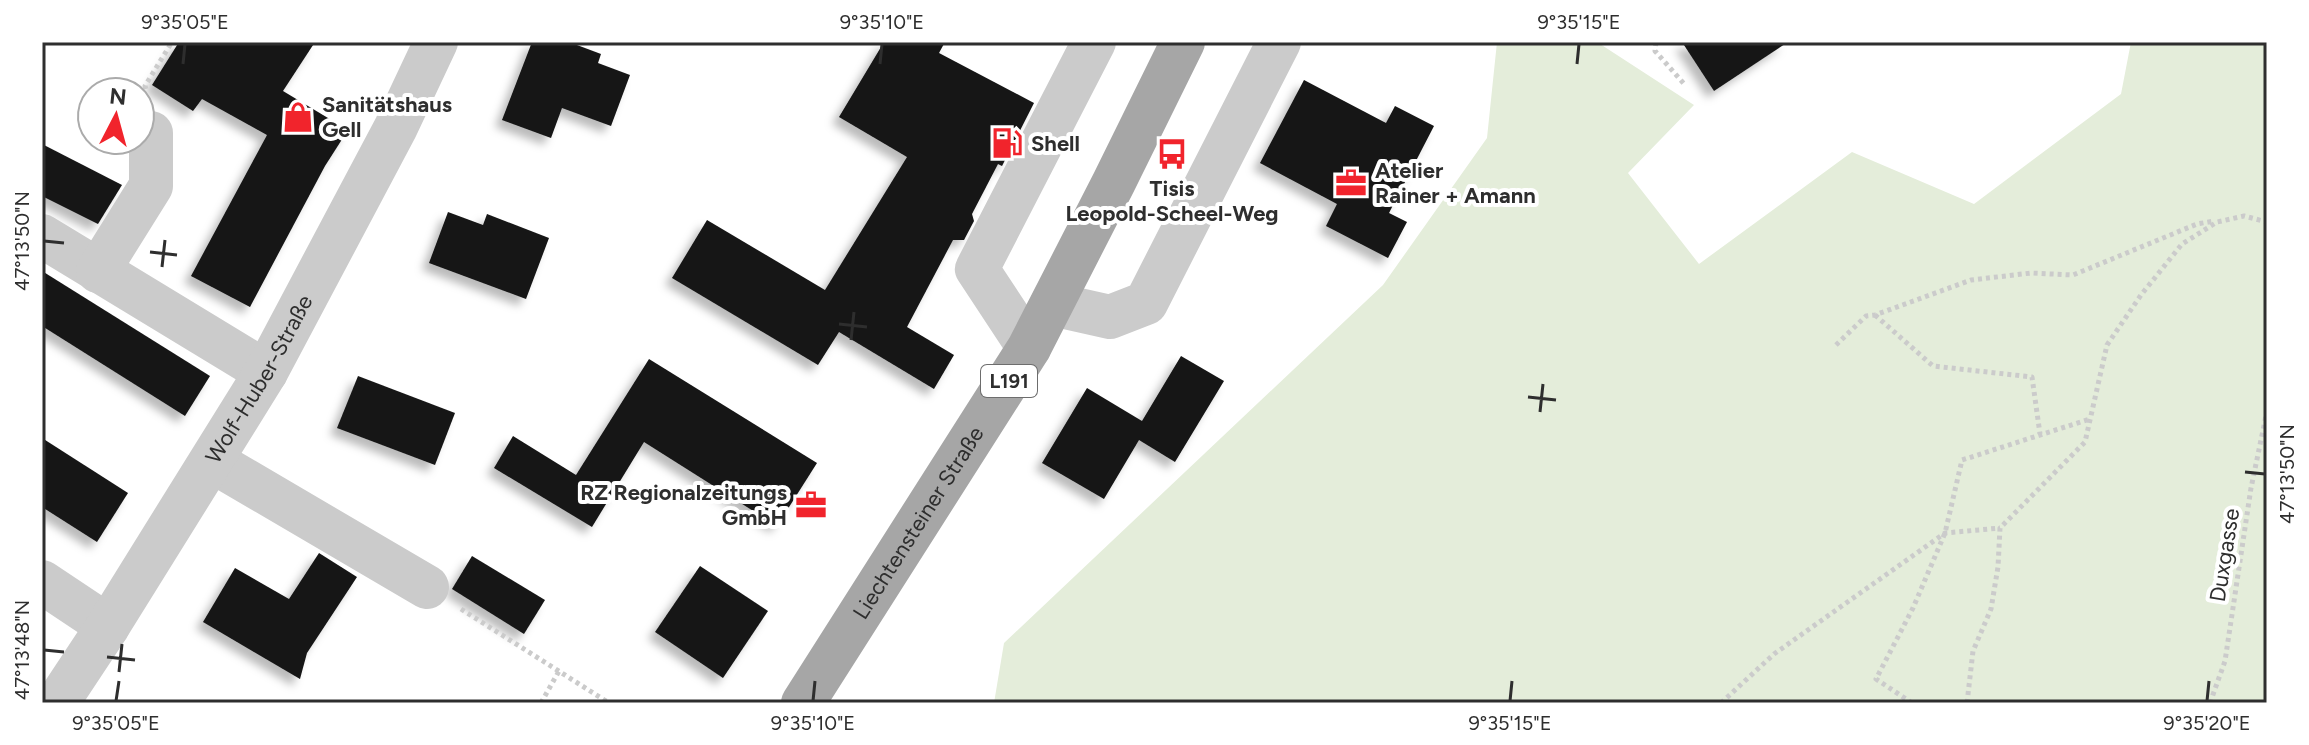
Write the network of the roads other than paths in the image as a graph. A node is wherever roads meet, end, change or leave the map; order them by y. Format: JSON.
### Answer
{"nodes":[{"id":1,"x":436,"y":42,"type":"edge"},
{"id":2,"x":1094,"y":42,"type":"edge"},
{"id":3,"x":1183,"y":42,"type":"edge"},
{"id":4,"x":1279,"y":42,"type":"edge"},
{"id":5,"x":151,"y":156,"type":"edge"},
{"id":6,"x":42,"y":236,"type":"edge"},
{"id":7,"x":98,"y":271,"type":"junction"},
{"id":8,"x":1052,"y":304,"type":"junction"},
{"id":9,"x":1029,"y":348,"type":"junction"},
{"id":10,"x":266,"y":372,"type":"junction"},
{"id":11,"x":212,"y":461,"type":"junction"},
{"id":12,"x":42,"y":582,"type":"edge"},
{"id":13,"x":427,"y":587,"type":"road end"},
{"id":14,"x":108,"y":626,"type":"junction"},
{"id":15,"x":57,"y":703,"type":"edge"},
{"id":16,"x":803,"y":703,"type":"edge"}],
"edges":[{"from":1,"to":10,"type":"street","name":"Wolf-Huber-Straße"},
{"from":2,"to":9,"type":"street"},
{"from":3,"to":8,"type":"main road","name":"Liechtensteiner Straße","number":"L191"},
{"from":4,"to":8,"type":"street"},
{"from":5,"to":7,"type":"street"},
{"from":6,"to":7,"type":"street"},
{"from":7,"to":10,"type":"street"},
{"from":8,"to":9,"type":"main road","name":"Liechtensteiner Straße","number":"L191"},
{"from":9,"to":16,"type":"main road","name":"Liechtensteiner Straße","number":"L191"},
{"from":10,"to":11,"type":"street","name":"Wolf-Huber-Straße"},
{"from":11,"to":13,"type":"street"},
{"from":11,"to":14,"type":"street","name":"Wolf-Huber-Straße"},
{"from":12,"to":14,"type":"street"},
{"from":14,"to":15,"type":"street","name":"Wolf-Huber-Straße"}]}
